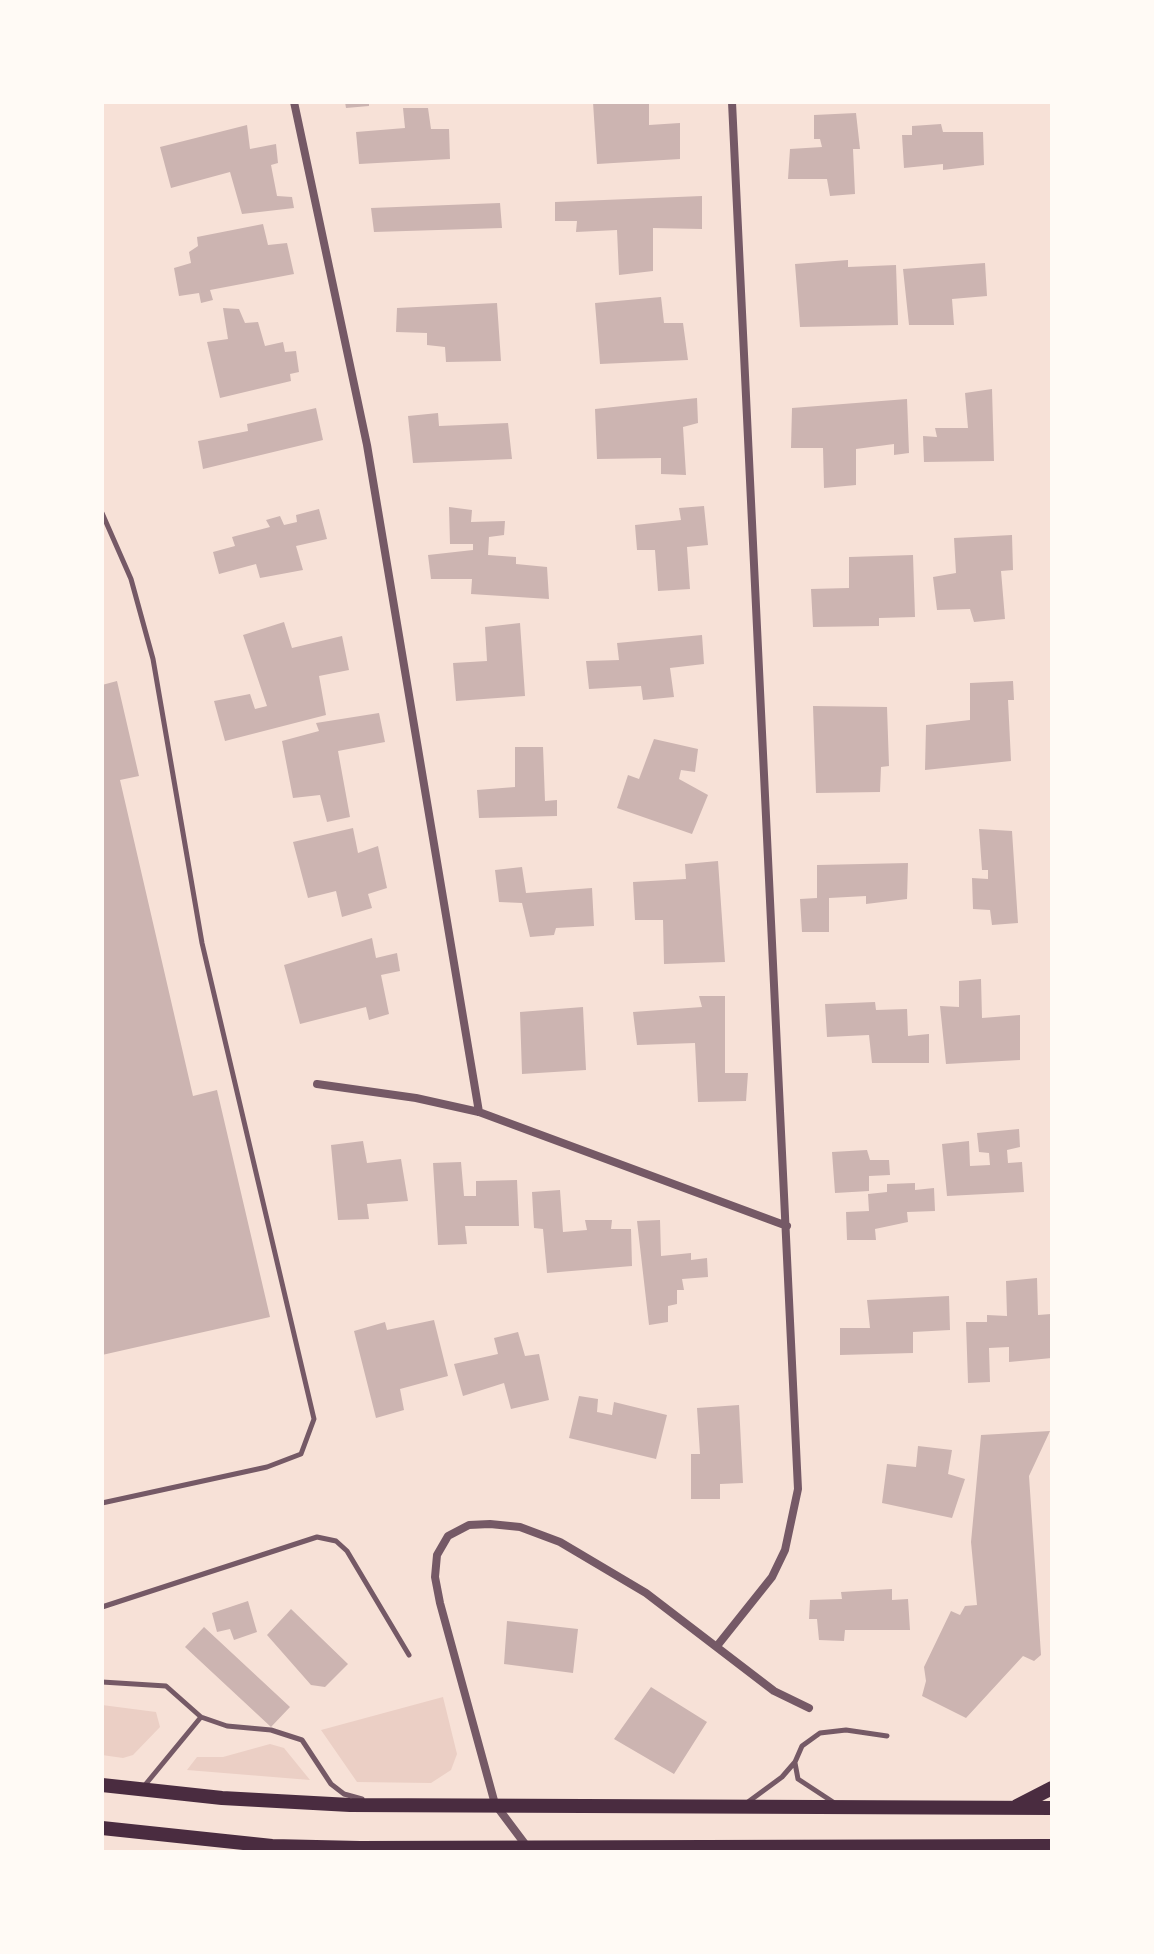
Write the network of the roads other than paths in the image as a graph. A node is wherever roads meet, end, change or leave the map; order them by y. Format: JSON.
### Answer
{"nodes":[{"id":1,"x":294,"y":102,"type":"edge"},
{"id":2,"x":732,"y":102,"type":"edge"},
{"id":3,"x":102,"y":513,"type":"edge"},
{"id":4,"x":317,"y":1084,"type":"dead end"},
{"id":5,"x":479,"y":1112,"type":"junction"},
{"id":6,"x":787,"y":1226,"type":"junction"},
{"id":7,"x":102,"y":1503,"type":"edge"},
{"id":8,"x":102,"y":1607,"type":"edge"},
{"id":9,"x":717,"y":1646,"type":"junction"},
{"id":10,"x":409,"y":1655,"type":"dead end"},
{"id":11,"x":102,"y":1682,"type":"edge"},
{"id":12,"x":809,"y":1708,"type":"dead end"},
{"id":13,"x":201,"y":1717,"type":"junction"},
{"id":14,"x":887,"y":1736,"type":"dead end"},
{"id":15,"x":795,"y":1762,"type":"junction"},
{"id":16,"x":102,"y":1785,"type":"edge"},
{"id":17,"x":1052,"y":1788,"type":"edge"},
{"id":18,"x":142,"y":1789,"type":"junction"},
{"id":19,"x":495,"y":1804,"type":"junction"},
{"id":20,"x":385,"y":1805,"type":"junction"},
{"id":21,"x":740,"y":1807,"type":"junction"},
{"id":22,"x":842,"y":1807,"type":"junction"},
{"id":23,"x":1013,"y":1808,"type":"junction"},
{"id":24,"x":1052,"y":1808,"type":"edge"},
{"id":25,"x":102,"y":1828,"type":"edge"},
{"id":26,"x":1052,"y":1846,"type":"edge"},
{"id":27,"x":528,"y":1849,"type":"edge"},
{"id":28,"x":1022,"y":1850,"type":"edge"}],
"edges":[{"from":1,"to":5,"type":"street"},
{"from":2,"to":6,"type":"street"},
{"from":3,"to":7,"type":"lane"},
{"from":4,"to":5,"type":"street"},
{"from":5,"to":6,"type":"street"},
{"from":6,"to":9,"type":"street"},
{"from":8,"to":10,"type":"lane"},
{"from":9,"to":12,"type":"street"},
{"from":9,"to":19,"type":"street"},
{"from":11,"to":13,"type":"lane"},
{"from":13,"to":18,"type":"lane"},
{"from":13,"to":20,"type":"lane"},
{"from":14,"to":15,"type":"lane"},
{"from":15,"to":21,"type":"lane"},
{"from":15,"to":22,"type":"lane"},
{"from":16,"to":18,"type":"main road"},
{"from":17,"to":23,"type":"main road"},
{"from":18,"to":20,"type":"main road"},
{"from":19,"to":20,"type":"main road"},
{"from":19,"to":21,"type":"main road"},
{"from":19,"to":27,"type":"street"},
{"from":21,"to":22,"type":"main road"},
{"from":22,"to":23,"type":"main road"},
{"from":23,"to":24,"type":"main road"},
{"from":25,"to":27,"type":"main road"},
{"from":26,"to":28,"type":"main road"},
{"from":27,"to":28,"type":"main road"}]}
